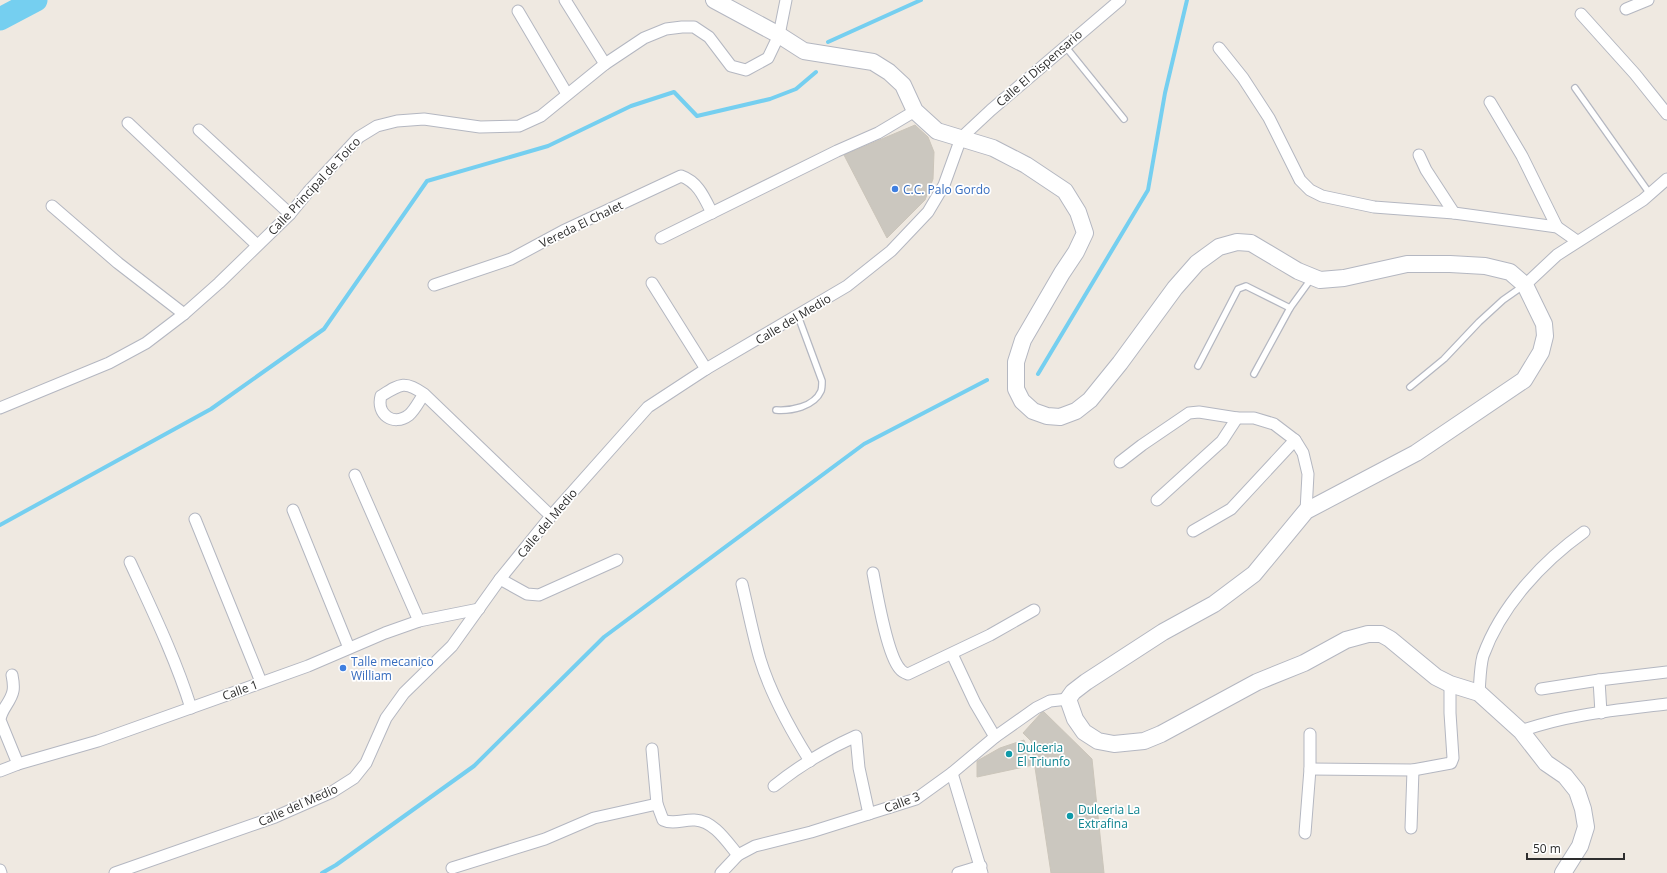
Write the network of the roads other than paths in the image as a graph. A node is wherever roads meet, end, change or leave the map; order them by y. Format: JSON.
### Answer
{"nodes":[{"id":1,"x":565,"y":0,"type":"edge"},
{"id":2,"x":714,"y":0,"type":"edge"},
{"id":3,"x":786,"y":0,"type":"edge"},
{"id":4,"x":1120,"y":0,"type":"edge"},
{"id":5,"x":1648,"y":0,"type":"edge"},
{"id":6,"x":1626,"y":9,"type":"dead end"},
{"id":7,"x":518,"y":11,"type":"dead end"},
{"id":8,"x":1581,"y":14,"type":"dead end"},
{"id":9,"x":779,"y":34,"type":"junction"},
{"id":10,"x":1065,"y":46,"type":"junction"},
{"id":11,"x":1219,"y":48,"type":"dead end"},
{"id":12,"x":605,"y":64,"type":"junction"},
{"id":13,"x":1574,"y":88,"type":"dead end"},
{"id":14,"x":567,"y":94,"type":"junction"},
{"id":15,"x":1490,"y":102,"type":"dead end"},
{"id":16,"x":915,"y":111,"type":"junction"},
{"id":17,"x":1667,"y":114,"type":"edge"},
{"id":18,"x":1124,"y":119,"type":"dead end"},
{"id":19,"x":128,"y":123,"type":"dead end"},
{"id":20,"x":199,"y":130,"type":"dead end"},
{"id":21,"x":961,"y":138,"type":"junction"},
{"id":22,"x":1419,"y":155,"type":"dead end"},
{"id":23,"x":1667,"y":178,"type":"edge"},
{"id":24,"x":1650,"y":194,"type":"junction"},
{"id":25,"x":52,"y":206,"type":"dead end"},
{"id":26,"x":712,"y":213,"type":"junction"},
{"id":27,"x":1454,"y":213,"type":"junction"},
{"id":28,"x":290,"y":214,"type":"junction"},
{"id":29,"x":1557,"y":227,"type":"junction"},
{"id":30,"x":661,"y":238,"type":"dead end"},
{"id":31,"x":1577,"y":241,"type":"junction"},
{"id":32,"x":257,"y":245,"type":"junction"},
{"id":33,"x":1312,"y":277,"type":"junction"},
{"id":34,"x":652,"y":283,"type":"dead end"},
{"id":35,"x":434,"y":285,"type":"dead end"},
{"id":36,"x":1525,"y":285,"type":"junction"},
{"id":37,"x":1290,"y":308,"type":"junction"},
{"id":38,"x":184,"y":314,"type":"junction"},
{"id":39,"x":798,"y":316,"type":"junction"},
{"id":40,"x":1198,"y":366,"type":"dead end"},
{"id":41,"x":706,"y":369,"type":"junction"},
{"id":42,"x":1254,"y":374,"type":"dead end"},
{"id":43,"x":1410,"y":387,"type":"dead end"},
{"id":44,"x":424,"y":394,"type":"dead end"},
{"id":45,"x":0,"y":408,"type":"edge"},
{"id":46,"x":776,"y":410,"type":"dead end"},
{"id":47,"x":1237,"y":418,"type":"junction"},
{"id":48,"x":1295,"y":440,"type":"junction"},
{"id":49,"x":1120,"y":462,"type":"dead end"},
{"id":50,"x":355,"y":476,"type":"dead end"},
{"id":51,"x":1157,"y":500,"type":"dead end"},
{"id":52,"x":293,"y":510,"type":"dead end"},
{"id":53,"x":1306,"y":511,"type":"junction"},
{"id":54,"x":551,"y":516,"type":"junction"},
{"id":55,"x":195,"y":519,"type":"dead end"},
{"id":56,"x":1194,"y":531,"type":"dead end"},
{"id":57,"x":1584,"y":532,"type":"dead end"},
{"id":58,"x":617,"y":560,"type":"dead end"},
{"id":59,"x":130,"y":562,"type":"dead end"},
{"id":60,"x":872,"y":573,"type":"dead end"},
{"id":61,"x":500,"y":579,"type":"junction"},
{"id":62,"x":742,"y":584,"type":"dead end"},
{"id":63,"x":479,"y":609,"type":"junction"},
{"id":64,"x":1034,"y":610,"type":"dead end"},
{"id":65,"x":419,"y":621,"type":"junction"},
{"id":66,"x":349,"y":648,"type":"junction"},
{"id":67,"x":952,"y":654,"type":"junction"},
{"id":68,"x":1667,"y":672,"type":"edge"},
{"id":69,"x":12,"y":675,"type":"dead end"},
{"id":70,"x":1599,"y":680,"type":"junction"},
{"id":71,"x":261,"y":682,"type":"junction"},
{"id":72,"x":1450,"y":684,"type":"junction"},
{"id":73,"x":1541,"y":689,"type":"dead end"},
{"id":74,"x":1479,"y":693,"type":"junction"},
{"id":75,"x":1068,"y":699,"type":"junction"},
{"id":76,"x":1667,"y":704,"type":"edge"},
{"id":77,"x":191,"y":708,"type":"junction"},
{"id":78,"x":1601,"y":713,"type":"junction"},
{"id":79,"x":1521,"y":731,"type":"junction"},
{"id":80,"x":1310,"y":734,"type":"dead end"},
{"id":81,"x":995,"y":737,"type":"junction"},
{"id":82,"x":652,"y":749,"type":"dead end"},
{"id":83,"x":810,"y":761,"type":"junction"},
{"id":84,"x":18,"y":764,"type":"junction"},
{"id":85,"x":1310,"y":769,"type":"junction"},
{"id":86,"x":1413,"y":770,"type":"junction"},
{"id":87,"x":0,"y":771,"type":"edge"},
{"id":88,"x":952,"y":773,"type":"junction"},
{"id":89,"x":774,"y":786,"type":"dead end"},
{"id":90,"x":657,"y":804,"type":"junction"},
{"id":91,"x":869,"y":814,"type":"junction"},
{"id":92,"x":1411,"y":828,"type":"dead end"},
{"id":93,"x":1305,"y":833,"type":"dead end"},
{"id":94,"x":738,"y":855,"type":"junction"},
{"id":95,"x":452,"y":868,"type":"dead end"},
{"id":96,"x":982,"y":870,"type":"edge"},
{"id":97,"x":115,"y":873,"type":"edge"},
{"id":98,"x":720,"y":873,"type":"edge"},
{"id":99,"x":958,"y":873,"type":"edge"},
{"id":100,"x":1563,"y":873,"type":"edge"}],
"edges":[{"from":1,"to":12,"type":"street"},
{"from":2,"to":9,"type":"main road"},
{"from":3,"to":9,"type":"street","name":"Calle Principal de Toico"},
{"from":4,"to":10,"type":"street","name":"Calle El Dispensario"},
{"from":5,"to":6,"type":"street"},
{"from":7,"to":14,"type":"street"},
{"from":8,"to":17,"type":"street"},
{"from":9,"to":12,"type":"street","name":"Calle Principal de Toico"},
{"from":9,"to":16,"type":"main road"},
{"from":10,"to":18,"type":"lane"},
{"from":10,"to":21,"type":"street","name":"Calle El Dispensario"},
{"from":11,"to":27,"type":"street"},
{"from":12,"to":14,"type":"street","name":"Calle Principal de Toico"},
{"from":13,"to":24,"type":"lane"},
{"from":14,"to":28,"type":"street","name":"Calle Principal de Toico"},
{"from":15,"to":29,"type":"street"},
{"from":16,"to":21,"type":"main road"},
{"from":16,"to":26,"type":"street"},
{"from":19,"to":32,"type":"street"},
{"from":20,"to":28,"type":"street"},
{"from":21,"to":33,"type":"main road"},
{"from":21,"to":39,"type":"street","name":"Calle del Medio"},
{"from":22,"to":27,"type":"street"},
{"from":23,"to":24,"type":"street"},
{"from":24,"to":31,"type":"street"},
{"from":25,"to":38,"type":"street"},
{"from":26,"to":30,"type":"street"},
{"from":26,"to":35,"type":"street","name":"Vereda El Chalet"},
{"from":27,"to":29,"type":"street"},
{"from":28,"to":32,"type":"street","name":"Calle Principal de Toico"},
{"from":29,"to":31,"type":"street"},
{"from":31,"to":36,"type":"street"},
{"from":32,"to":38,"type":"street","name":"Calle Principal de Toico"},
{"from":33,"to":36,"type":"main road"},
{"from":33,"to":37,"type":"lane"},
{"from":34,"to":41,"type":"street"},
{"from":36,"to":43,"type":"lane"},
{"from":36,"to":53,"type":"main road"},
{"from":37,"to":40,"type":"lane"},
{"from":37,"to":42,"type":"lane"},
{"from":38,"to":45,"type":"street","name":"Calle Principal de Toico"},
{"from":39,"to":41,"type":"street","name":"Calle del Medio"},
{"from":39,"to":46,"type":"lane"},
{"from":41,"to":54,"type":"street","name":"Calle del Medio"},
{"from":44,"to":54,"type":"street"},
{"from":47,"to":48,"type":"street"},
{"from":47,"to":49,"type":"street"},
{"from":47,"to":51,"type":"street"},
{"from":48,"to":53,"type":"street"},
{"from":48,"to":56,"type":"street"},
{"from":50,"to":65,"type":"street"},
{"from":52,"to":66,"type":"street"},
{"from":53,"to":75,"type":"main road"},
{"from":54,"to":61,"type":"street","name":"Calle del Medio"},
{"from":55,"to":71,"type":"street"},
{"from":57,"to":74,"type":"street"},
{"from":58,"to":61,"type":"street"},
{"from":59,"to":77,"type":"street"},
{"from":60,"to":67,"type":"street"},
{"from":61,"to":63,"type":"street","name":"Calle del Medio"},
{"from":62,"to":83,"type":"street"},
{"from":63,"to":65,"type":"street","name":"Calle 1"},
{"from":63,"to":97,"type":"street","name":"Calle del Medio"},
{"from":64,"to":67,"type":"street"},
{"from":65,"to":66,"type":"street","name":"Calle 1"},
{"from":66,"to":71,"type":"street","name":"Calle 1"},
{"from":67,"to":81,"type":"street"},
{"from":68,"to":70,"type":"street"},
{"from":69,"to":84,"type":"street"},
{"from":70,"to":73,"type":"street"},
{"from":70,"to":78,"type":"street"},
{"from":71,"to":77,"type":"street","name":"Calle 1"},
{"from":72,"to":74,"type":"main road"},
{"from":72,"to":75,"type":"main road"},
{"from":72,"to":86,"type":"street"},
{"from":74,"to":79,"type":"main road"},
{"from":75,"to":81,"type":"street","name":"Calle 3"},
{"from":76,"to":78,"type":"street"},
{"from":77,"to":84,"type":"street","name":"Calle 1"},
{"from":78,"to":79,"type":"street"},
{"from":79,"to":100,"type":"main road"},
{"from":80,"to":85,"type":"street"},
{"from":81,"to":88,"type":"street","name":"Calle 3"},
{"from":82,"to":90,"type":"street"},
{"from":83,"to":89,"type":"street"},
{"from":83,"to":91,"type":"street"},
{"from":84,"to":87,"type":"street","name":"Calle 1"},
{"from":85,"to":86,"type":"street"},
{"from":85,"to":93,"type":"street"},
{"from":86,"to":92,"type":"street"},
{"from":88,"to":91,"type":"street","name":"Calle 3"},
{"from":88,"to":96,"type":"street"},
{"from":90,"to":94,"type":"street"},
{"from":90,"to":95,"type":"street"},
{"from":91,"to":94,"type":"street","name":"Calle 3"},
{"from":94,"to":98,"type":"street","name":"Calle 3"},
{"from":96,"to":99,"type":"street"}]}
